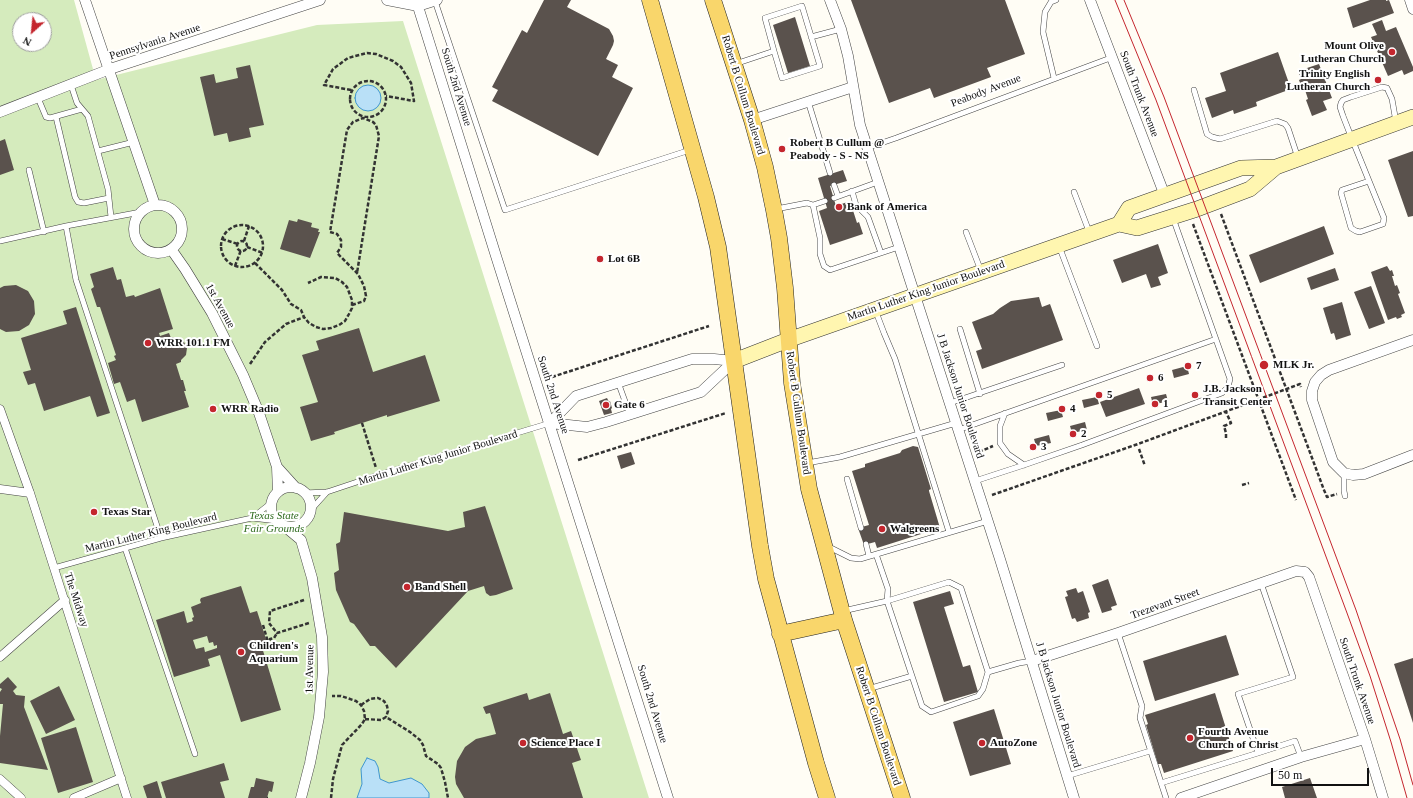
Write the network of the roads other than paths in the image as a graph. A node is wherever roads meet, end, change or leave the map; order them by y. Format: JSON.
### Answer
{"nodes":[{"id":1,"x":85,"y":0,"type":"edge"},
{"id":2,"x":320,"y":0,"type":"edge"},
{"id":3,"x":387,"y":0,"type":"edge"},
{"id":4,"x":436,"y":0,"type":"edge"},
{"id":5,"x":650,"y":0,"type":"edge"},
{"id":6,"x":713,"y":0,"type":"edge"},
{"id":7,"x":830,"y":0,"type":"edge"},
{"id":8,"x":1056,"y":0,"type":"edge"},
{"id":9,"x":1090,"y":0,"type":"edge"},
{"id":10,"x":1410,"y":0,"type":"edge"},
{"id":11,"x":417,"y":3,"type":"edge"},
{"id":12,"x":1413,"y":9,"type":"edge"},
{"id":13,"x":841,"y":29,"type":"junction"},
{"id":14,"x":811,"y":37,"type":"junction"},
{"id":15,"x":774,"y":51,"type":"junction"},
{"id":16,"x":1113,"y":57,"type":"junction"},
{"id":17,"x":734,"y":64,"type":"junction"},
{"id":18,"x":110,"y":69,"type":"junction"},
{"id":19,"x":1054,"y":78,"type":"junction"},
{"id":20,"x":71,"y":86,"type":"junction"},
{"id":21,"x":853,"y":87,"type":"junction"},
{"id":22,"x":1194,"y":90,"type":"dead end"},
{"id":23,"x":38,"y":98,"type":"junction"},
{"id":24,"x":808,"y":101,"type":"junction"},
{"id":25,"x":82,"y":109,"type":"junction"},
{"id":26,"x":0,"y":112,"type":"edge"},
{"id":27,"x":56,"y":117,"type":"junction"},
{"id":28,"x":1413,"y":117,"type":"edge"},
{"id":29,"x":752,"y":120,"type":"junction"},
{"id":30,"x":1396,"y":123,"type":"junction"},
{"id":31,"x":1352,"y":139,"type":"junction"},
{"id":32,"x":134,"y":142,"type":"junction"},
{"id":33,"x":867,"y":148,"type":"junction"},
{"id":34,"x":693,"y":149,"type":"junction"},
{"id":35,"x":98,"y":151,"type":"junction"},
{"id":36,"x":1299,"y":159,"type":"junction"},
{"id":37,"x":1276,"y":167,"type":"junction"},
{"id":38,"x":29,"y":170,"type":"dead end"},
{"id":39,"x":830,"y":173,"type":"dead end"},
{"id":40,"x":1369,"y":181,"type":"junction"},
{"id":41,"x":878,"y":182,"type":"junction"},
{"id":42,"x":834,"y":185,"type":"dead end"},
{"id":43,"x":852,"y":191,"type":"junction"},
{"id":44,"x":1074,"y":192,"type":"dead end"},
{"id":45,"x":1165,"y":196,"type":"junction"},
{"id":46,"x":109,"y":198,"type":"junction"},
{"id":47,"x":825,"y":201,"type":"dead end"},
{"id":48,"x":155,"y":205,"type":"junction"},
{"id":49,"x":813,"y":205,"type":"junction"},
{"id":50,"x":774,"y":210,"type":"junction"},
{"id":51,"x":141,"y":212,"type":"junction"},
{"id":52,"x":1173,"y":217,"type":"junction"},
{"id":53,"x":111,"y":218,"type":"junction"},
{"id":54,"x":1119,"y":224,"type":"junction"},
{"id":55,"x":66,"y":226,"type":"junction"},
{"id":56,"x":44,"y":232,"type":"junction"},
{"id":57,"x":966,"y":232,"type":"dead end"},
{"id":58,"x":1090,"y":234,"type":"junction"},
{"id":59,"x":0,"y":241,"type":"edge"},
{"id":60,"x":1058,"y":245,"type":"junction"},
{"id":61,"x":899,"y":247,"type":"junction"},
{"id":62,"x":171,"y":249,"type":"junction"},
{"id":63,"x":881,"y":253,"type":"junction"},
{"id":64,"x":981,"y":272,"type":"junction"},
{"id":65,"x":915,"y":295,"type":"junction"},
{"id":66,"x":875,"y":309,"type":"junction"},
{"id":67,"x":960,"y":329,"type":"dead end"},
{"id":68,"x":1216,"y":339,"type":"junction"},
{"id":69,"x":788,"y":340,"type":"junction"},
{"id":70,"x":1413,"y":340,"type":"edge"},
{"id":71,"x":1097,"y":346,"type":"dead end"},
{"id":72,"x":734,"y":361,"type":"junction"},
{"id":73,"x":1062,"y":365,"type":"dead end"},
{"id":74,"x":618,"y":382,"type":"junction"},
{"id":75,"x":980,"y":394,"type":"junction"},
{"id":76,"x":950,"y":403,"type":"junction"},
{"id":77,"x":0,"y":409,"type":"edge"},
{"id":78,"x":1005,"y":413,"type":"junction"},
{"id":79,"x":630,"y":415,"type":"junction"},
{"id":80,"x":550,"y":423,"type":"junction"},
{"id":81,"x":957,"y":426,"type":"junction"},
{"id":82,"x":919,"y":434,"type":"junction"},
{"id":83,"x":1413,"y":455,"type":"edge"},
{"id":84,"x":804,"y":463,"type":"junction"},
{"id":85,"x":1024,"y":465,"type":"junction"},
{"id":86,"x":277,"y":467,"type":"junction"},
{"id":87,"x":1344,"y":473,"type":"junction"},
{"id":88,"x":847,"y":480,"type":"dead end"},
{"id":89,"x":975,"y":480,"type":"junction"},
{"id":90,"x":0,"y":489,"type":"edge"},
{"id":91,"x":300,"y":490,"type":"junction"},
{"id":92,"x":278,"y":492,"type":"junction"},
{"id":93,"x":327,"y":492,"type":"junction"},
{"id":94,"x":30,"y":493,"type":"junction"},
{"id":95,"x":1344,"y":493,"type":"road end"},
{"id":96,"x":271,"y":503,"type":"junction"},
{"id":97,"x":308,"y":515,"type":"junction"},
{"id":98,"x":252,"y":518,"type":"junction"},
{"id":99,"x":988,"y":521,"type":"junction"},
{"id":100,"x":280,"y":523,"type":"junction"},
{"id":101,"x":861,"y":528,"type":"dead end"},
{"id":102,"x":949,"y":532,"type":"junction"},
{"id":103,"x":161,"y":538,"type":"junction"},
{"id":104,"x":301,"y":540,"type":"junction"},
{"id":105,"x":866,"y":544,"type":"dead end"},
{"id":106,"x":824,"y":545,"type":"junction"},
{"id":107,"x":126,"y":548,"type":"junction"},
{"id":108,"x":876,"y":554,"type":"junction"},
{"id":109,"x":869,"y":556,"type":"junction"},
{"id":110,"x":54,"y":568,"type":"junction"},
{"id":111,"x":1305,"y":572,"type":"joint"},
{"id":112,"x":1261,"y":583,"type":"junction"},
{"id":113,"x":65,"y":600,"type":"junction"},
{"id":114,"x":887,"y":601,"type":"junction"},
{"id":115,"x":843,"y":616,"type":"junction"},
{"id":116,"x":1118,"y":633,"type":"junction"},
{"id":117,"x":780,"y":634,"type":"junction"},
{"id":118,"x":0,"y":657,"type":"edge"},
{"id":119,"x":1032,"y":661,"type":"junction"},
{"id":120,"x":988,"y":672,"type":"junction"},
{"id":121,"x":912,"y":676,"type":"junction"},
{"id":122,"x":866,"y":690,"type":"junction"},
{"id":123,"x":1365,"y":739,"type":"junction"},
{"id":124,"x":1150,"y":751,"type":"junction"},
{"id":125,"x":1258,"y":753,"type":"junction"},
{"id":126,"x":195,"y":754,"type":"dead end"},
{"id":127,"x":1301,"y":757,"type":"junction"},
{"id":128,"x":1068,"y":776,"type":"junction"},
{"id":129,"x":121,"y":778,"type":"junction"},
{"id":130,"x":0,"y":779,"type":"edge"},
{"id":131,"x":1161,"y":783,"type":"junction"},
{"id":132,"x":21,"y":798,"type":"edge"},
{"id":133,"x":74,"y":798,"type":"edge"},
{"id":134,"x":127,"y":798,"type":"edge"},
{"id":135,"x":301,"y":798,"type":"edge"},
{"id":136,"x":668,"y":798,"type":"edge"},
{"id":137,"x":827,"y":798,"type":"edge"},
{"id":138,"x":902,"y":798,"type":"edge"},
{"id":139,"x":1074,"y":798,"type":"edge"},
{"id":140,"x":1166,"y":798,"type":"edge"},
{"id":141,"x":1181,"y":798,"type":"edge"},
{"id":142,"x":1383,"y":798,"type":"edge"}],
"edges":[{"from":1,"to":18,"type":"street"},
{"from":2,"to":18,"type":"street","name":"Pennsylvania Avenue"},
{"from":3,"to":11,"type":"street"},
{"from":4,"to":11,"type":"street"},
{"from":4,"to":34,"type":"lane"},
{"from":5,"to":34,"type":"main road"},
{"from":6,"to":17,"type":"main road","name":"Robert B Cullum Boulevard"},
{"from":7,"to":13,"type":"street","name":"J B Jackson Junior Boulevard"},
{"from":8,"to":19,"type":"lane"},
{"from":9,"to":16,"type":"street","name":"South Trunk Avenue"},
{"from":10,"to":12,"type":"street"},
{"from":11,"to":80,"type":"street","name":"South 2nd Avenue"},
{"from":13,"to":14,"type":"lane"},
{"from":13,"to":21,"type":"street","name":"J B Jackson Junior Boulevard"},
{"from":14,"to":15,"type":"lane"},
{"from":14,"to":15,"type":"lane"},
{"from":15,"to":17,"type":"lane"},
{"from":16,"to":19,"type":"lane","name":"Peabody Avenue"},
{"from":16,"to":45,"type":"street","name":"South Trunk Avenue"},
{"from":17,"to":29,"type":"main road","name":"Robert B Cullum Boulevard"},
{"from":18,"to":20,"type":"street","name":"Pennsylvania Avenue"},
{"from":18,"to":32,"type":"street"},
{"from":19,"to":33,"type":"lane","name":"Peabody Avenue"},
{"from":20,"to":23,"type":"street","name":"Pennsylvania Avenue"},
{"from":20,"to":25,"type":"lane"},
{"from":21,"to":24,"type":"street"},
{"from":21,"to":33,"type":"street","name":"J B Jackson Junior Boulevard"},
{"from":22,"to":36,"type":"lane"},
{"from":23,"to":26,"type":"street","name":"Pennsylvania Avenue"},
{"from":23,"to":27,"type":"lane"},
{"from":24,"to":29,"type":"street"},
{"from":24,"to":39,"type":"lane"},
{"from":25,"to":27,"type":"lane"},
{"from":25,"to":35,"type":"lane"},
{"from":27,"to":46,"type":"lane"},
{"from":28,"to":30,"type":"main road","name":"Martin Luther King Junior Boulevard"},
{"from":29,"to":50,"type":"main road","name":"Robert B Cullum Boulevard"},
{"from":30,"to":31,"type":"main road","name":"Martin Luther King Junior Boulevard"},
{"from":30,"to":31,"type":"lane"},
{"from":31,"to":36,"type":"main road","name":"Martin Luther King Junior Boulevard"},
{"from":31,"to":40,"type":"lane"},
{"from":32,"to":35,"type":"lane"},
{"from":32,"to":48,"type":"street"},
{"from":33,"to":41,"type":"street","name":"J B Jackson Junior Boulevard"},
{"from":34,"to":72,"type":"main road"},
{"from":35,"to":46,"type":"lane"},
{"from":36,"to":37,"type":"main road","name":"Martin Luther King Junior Boulevard"},
{"from":37,"to":45,"type":"main road","name":"Martin Luther King Junior Boulevard"},
{"from":37,"to":52,"type":"main road","name":"Martin Luther King Junior Boulevard"},
{"from":38,"to":56,"type":"lane"},
{"from":40,"to":40,"type":"lane"},
{"from":41,"to":43,"type":"lane"},
{"from":41,"to":61,"type":"street","name":"J B Jackson Junior Boulevard"},
{"from":42,"to":43,"type":"lane"},
{"from":43,"to":63,"type":"lane"},
{"from":44,"to":58,"type":"lane"},
{"from":45,"to":54,"type":"main road","name":"Martin Luther King Junior Boulevard"},
{"from":46,"to":53,"type":"lane"},
{"from":47,"to":49,"type":"lane"},
{"from":48,"to":51,"type":"street"},
{"from":48,"to":62,"type":"street"},
{"from":49,"to":50,"type":"lane"},
{"from":49,"to":63,"type":"lane"},
{"from":50,"to":69,"type":"main road","name":"Robert B Cullum Boulevard"},
{"from":51,"to":53,"type":"lane"},
{"from":51,"to":62,"type":"street"},
{"from":52,"to":54,"type":"main road","name":"Martin Luther King Junior Boulevard"},
{"from":52,"to":68,"type":"lane"},
{"from":53,"to":55,"type":"lane"},
{"from":54,"to":58,"type":"main road","name":"Martin Luther King Junior Boulevard"},
{"from":55,"to":56,"type":"lane"},
{"from":55,"to":103,"type":"lane"},
{"from":56,"to":59,"type":"lane"},
{"from":57,"to":64,"type":"lane"},
{"from":58,"to":60,"type":"main road","name":"Martin Luther King Junior Boulevard"},
{"from":60,"to":64,"type":"main road","name":"Martin Luther King Junior Boulevard"},
{"from":60,"to":71,"type":"lane"},
{"from":61,"to":63,"type":"lane"},
{"from":61,"to":65,"type":"street","name":"J B Jackson Junior Boulevard"},
{"from":62,"to":86,"type":"street","name":"1st Avenue"},
{"from":64,"to":65,"type":"main road","name":"Martin Luther King Junior Boulevard"},
{"from":65,"to":66,"type":"main road","name":"Martin Luther King Junior Boulevard"},
{"from":65,"to":76,"type":"street","name":"J B Jackson Junior Boulevard"},
{"from":66,"to":69,"type":"main road","name":"Martin Luther King Junior Boulevard"},
{"from":66,"to":82,"type":"lane"},
{"from":67,"to":75,"type":"lane"},
{"from":68,"to":78,"type":"lane"},
{"from":68,"to":85,"type":"lane"},
{"from":69,"to":72,"type":"main road","name":"Martin Luther King Junior Boulevard"},
{"from":69,"to":84,"type":"main road","name":"Robert B Cullum Boulevard"},
{"from":70,"to":87,"type":"street"},
{"from":72,"to":74,"type":"street","name":"Martin Luther King Junior Boulevard"},
{"from":72,"to":79,"type":"street","name":"Martin Luther King Junior Boulevard"},
{"from":72,"to":117,"type":"main road"},
{"from":73,"to":75,"type":"lane"},
{"from":74,"to":79,"type":"lane"},
{"from":74,"to":80,"type":"street","name":"Martin Luther King Junior Boulevard"},
{"from":75,"to":76,"type":"lane"},
{"from":76,"to":81,"type":"street","name":"J B Jackson Junior Boulevard"},
{"from":77,"to":94,"type":"street","name":"The Midway"},
{"from":78,"to":81,"type":"lane"},
{"from":78,"to":85,"type":"lane"},
{"from":79,"to":80,"type":"street","name":"Martin Luther King Junior Boulevard"},
{"from":80,"to":93,"type":"lane","name":"Martin Luther King Junior Boulevard"},
{"from":80,"to":136,"type":"street","name":"South 2nd Avenue"},
{"from":81,"to":82,"type":"lane"},
{"from":81,"to":89,"type":"street","name":"J B Jackson Junior Boulevard"},
{"from":82,"to":84,"type":"lane"},
{"from":82,"to":102,"type":"lane"},
{"from":83,"to":87,"type":"street"},
{"from":84,"to":106,"type":"main road","name":"Robert B Cullum Boulevard"},
{"from":85,"to":89,"type":"lane"},
{"from":86,"to":91,"type":"street","name":"1st Avenue"},
{"from":86,"to":92,"type":"street","name":"1st Avenue"},
{"from":87,"to":95,"type":"lane"},
{"from":88,"to":101,"type":"lane"},
{"from":89,"to":99,"type":"street","name":"J B Jackson Junior Boulevard"},
{"from":90,"to":94,"type":"street"},
{"from":91,"to":92,"type":"street"},
{"from":91,"to":93,"type":"lane"},
{"from":91,"to":97,"type":"street"},
{"from":92,"to":96,"type":"street"},
{"from":93,"to":97,"type":"lane"},
{"from":94,"to":110,"type":"street","name":"The Midway"},
{"from":96,"to":98,"type":"lane","name":"Martin Luther King Boulevard"},
{"from":96,"to":100,"type":"street"},
{"from":97,"to":100,"type":"street"},
{"from":97,"to":104,"type":"street"},
{"from":98,"to":100,"type":"lane","name":"Martin Luther King Boulevard"},
{"from":98,"to":103,"type":"lane","name":"Martin Luther King Boulevard"},
{"from":99,"to":102,"type":"lane"},
{"from":99,"to":119,"type":"street","name":"J B Jackson Junior Boulevard"},
{"from":100,"to":104,"type":"street"},
{"from":102,"to":108,"type":"lane"},
{"from":103,"to":107,"type":"lane","name":"Martin Luther King Boulevard"},
{"from":104,"to":135,"type":"street","name":"1st Avenue"},
{"from":105,"to":109,"type":"lane"},
{"from":106,"to":109,"type":"lane"},
{"from":106,"to":115,"type":"main road","name":"Robert B Cullum Boulevard"},
{"from":107,"to":110,"type":"lane","name":"Martin Luther King Boulevard"},
{"from":107,"to":126,"type":"lane"},
{"from":108,"to":109,"type":"lane"},
{"from":108,"to":114,"type":"lane"},
{"from":110,"to":113,"type":"street","name":"The Midway"},
{"from":111,"to":112,"type":"street","name":"Trezevant Street"},
{"from":111,"to":123,"type":"street","name":"South Trunk Avenue"},
{"from":112,"to":116,"type":"street","name":"Trezevant Street"},
{"from":112,"to":125,"type":"lane"},
{"from":113,"to":118,"type":"street"},
{"from":113,"to":129,"type":"street","name":"The Midway"},
{"from":114,"to":115,"type":"lane"},
{"from":114,"to":120,"type":"lane"},
{"from":114,"to":121,"type":"lane"},
{"from":115,"to":117,"type":"main road"},
{"from":115,"to":122,"type":"main road","name":"Robert B Cullum Boulevard"},
{"from":116,"to":119,"type":"street","name":"Trezevant Street"},
{"from":116,"to":124,"type":"lane"},
{"from":117,"to":137,"type":"main road"},
{"from":119,"to":120,"type":"lane"},
{"from":119,"to":128,"type":"street","name":"J B Jackson Junior Boulevard"},
{"from":120,"to":121,"type":"lane"},
{"from":121,"to":122,"type":"lane"},
{"from":122,"to":138,"type":"main road","name":"Robert B Cullum Boulevard"},
{"from":123,"to":127,"type":"street"},
{"from":123,"to":142,"type":"street","name":"South Trunk Avenue"},
{"from":124,"to":128,"type":"lane"},
{"from":124,"to":131,"type":"lane"},
{"from":125,"to":127,"type":"lane"},
{"from":125,"to":131,"type":"lane"},
{"from":127,"to":141,"type":"street"},
{"from":128,"to":139,"type":"street","name":"J B Jackson Junior Boulevard"},
{"from":129,"to":133,"type":"street"},
{"from":129,"to":134,"type":"street","name":"The Midway"},
{"from":130,"to":132,"type":"street"},
{"from":131,"to":140,"type":"lane"}]}
